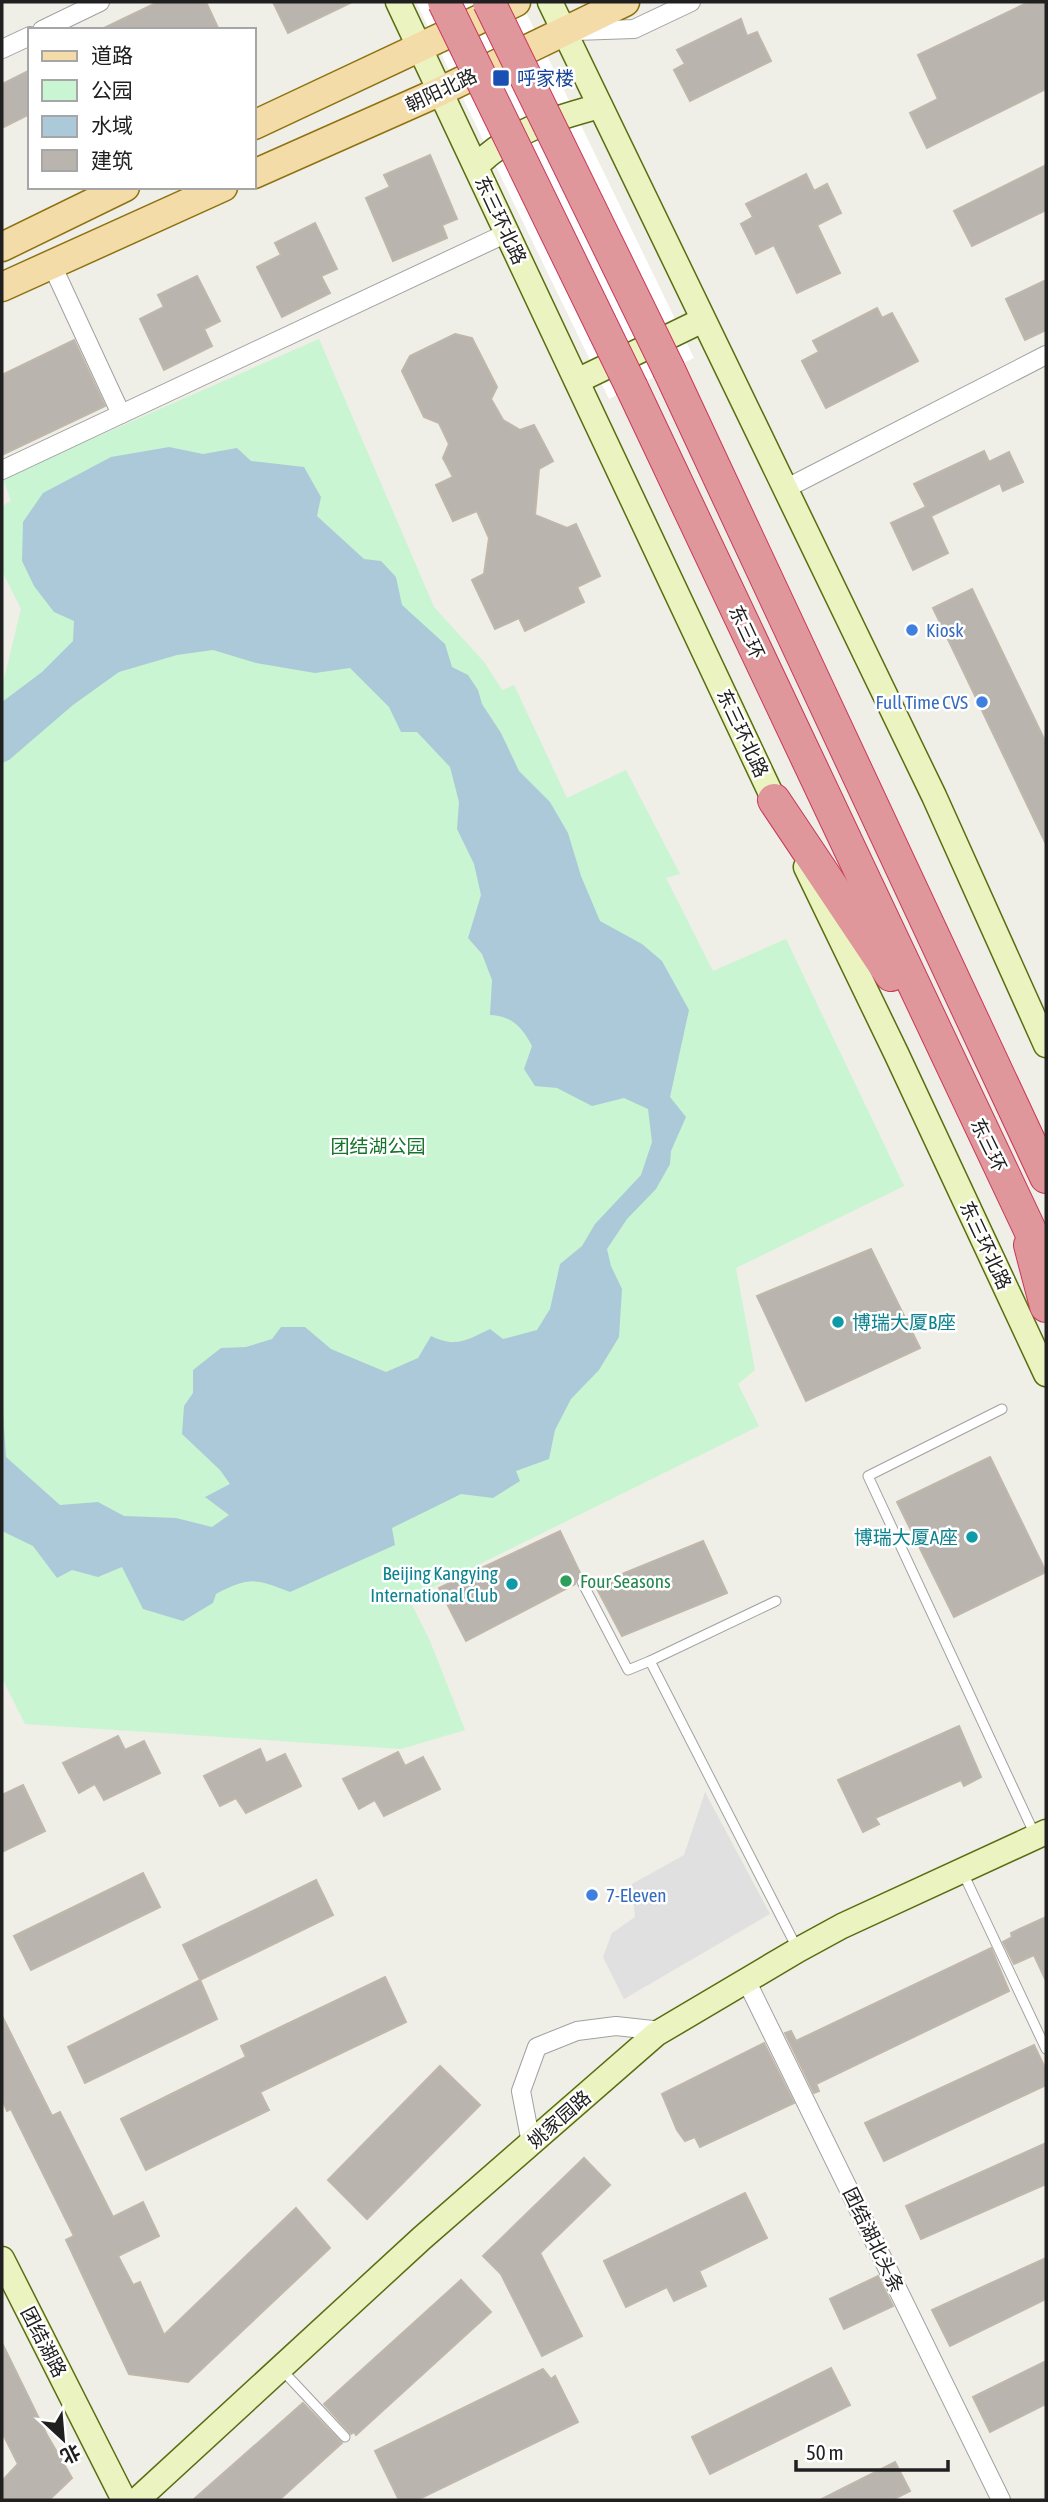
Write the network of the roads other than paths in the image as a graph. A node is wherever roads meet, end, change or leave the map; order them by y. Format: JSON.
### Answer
{"nodes":[{"id":1,"x":100,"y":2,"type":"edge"},
{"id":2,"x":398,"y":2,"type":"edge"},
{"id":3,"x":444,"y":2,"type":"edge"},
{"id":4,"x":489,"y":2,"type":"edge"},
{"id":5,"x":516,"y":2,"type":"edge"},
{"id":6,"x":550,"y":2,"type":"edge"},
{"id":7,"x":625,"y":2,"type":"edge"},
{"id":8,"x":691,"y":2,"type":"edge"},
{"id":9,"x":46,"y":28,"type":"edge"},
{"id":10,"x":564,"y":31,"type":"junction"},
{"id":11,"x":28,"y":37,"type":"edge"},
{"id":12,"x":419,"y":46,"type":"junction"},
{"id":13,"x":2,"y":49,"type":"edge"},
{"id":14,"x":441,"y":91,"type":"junction"},
{"id":15,"x":600,"y":106,"type":"junction"},
{"id":16,"x":256,"y":124,"type":"edge"},
{"id":17,"x":476,"y":166,"type":"junction"},
{"id":18,"x":256,"y":173,"type":"edge"},
{"id":19,"x":121,"y":189,"type":"edge"},
{"id":20,"x":218,"y":189,"type":"edge"},
{"id":21,"x":507,"y":233,"type":"junction"},
{"id":22,"x":2,"y":247,"type":"edge"},
{"id":23,"x":51,"y":263,"type":"junction"},
{"id":24,"x":2,"y":287,"type":"edge"},
{"id":25,"x":703,"y":320,"type":"junction"},
{"id":26,"x":1046,"y":355,"type":"edge"},
{"id":27,"x":577,"y":381,"type":"junction"},
{"id":28,"x":121,"y":414,"type":"junction"},
{"id":29,"x":2,"y":470,"type":"edge"},
{"id":30,"x":785,"y":489,"type":"junction"},
{"id":31,"x":774,"y":800,"type":"junction"},
{"id":32,"x":1046,"y":1045,"type":"edge"},
{"id":33,"x":950,"y":1063,"type":"junction"},
{"id":34,"x":1012,"y":1106,"type":"junction"},
{"id":35,"x":1046,"y":1142,"type":"edge"},
{"id":36,"x":1046,"y":1177,"type":"edge"},
{"id":37,"x":1019,"y":1207,"type":"junction"},
{"id":38,"x":1046,"y":1264,"type":"edge"},
{"id":39,"x":1046,"y":1306,"type":"edge"},
{"id":40,"x":1046,"y":1374,"type":"edge"},
{"id":41,"x":1002,"y":1409,"type":"dead end"},
{"id":42,"x":582,"y":1582,"type":"dead end"},
{"id":43,"x":776,"y":1601,"type":"dead end"},
{"id":44,"x":650,"y":1661,"type":"junction"},
{"id":45,"x":1041,"y":1834,"type":"edge"},
{"id":46,"x":962,"y":1871,"type":"junction"},
{"id":47,"x":798,"y":1950,"type":"junction"},
{"id":48,"x":746,"y":1980,"type":"junction"},
{"id":49,"x":662,"y":2031,"type":"junction"},
{"id":50,"x":1046,"y":2049,"type":"edge"},
{"id":51,"x":531,"y":2143,"type":"junction"},
{"id":52,"x":2,"y":2259,"type":"edge"},
{"id":53,"x":281,"y":2369,"type":"junction"},
{"id":54,"x":345,"y":2437,"type":"dead end"},
{"id":55,"x":124,"y":2500,"type":"edge"},
{"id":56,"x":137,"y":2500,"type":"edge"},
{"id":57,"x":1002,"y":2500,"type":"edge"}],
"edges":[{"from":1,"to":9,"type":"street"},
{"from":2,"to":12,"type":"street"},
{"from":3,"to":33,"type":"highway","name":"东三环","bridge":true},
{"from":4,"to":34,"type":"highway","name":"东三环","bridge":true},
{"from":5,"to":12,"type":"main road"},
{"from":6,"to":10,"type":"street"},
{"from":7,"to":10,"type":"main road","name":"朝阳北路"},
{"from":8,"to":10,"type":"street"},
{"from":10,"to":14,"type":"main road","name":"朝阳北路"},
{"from":10,"to":15,"type":"street"},
{"from":11,"to":13,"type":"street"},
{"from":12,"to":14,"type":"street","name":"东三环北路"},
{"from":12,"to":16,"type":"main road"},
{"from":14,"to":17,"type":"street","name":"东三环北路"},
{"from":14,"to":18,"type":"main road","name":"朝阳北路"},
{"from":15,"to":17,"type":"street"},
{"from":15,"to":25,"type":"street"},
{"from":17,"to":21,"type":"street","name":"东三环北路"},
{"from":19,"to":22,"type":"main road"},
{"from":20,"to":23,"type":"main road"},
{"from":21,"to":27,"type":"street","name":"东三环北路"},
{"from":21,"to":28,"type":"street"},
{"from":23,"to":24,"type":"main road"},
{"from":23,"to":28,"type":"street"},
{"from":25,"to":27,"type":"street"},
{"from":25,"to":30,"type":"street"},
{"from":26,"to":30,"type":"street"},
{"from":27,"to":31,"type":"street","name":"东三环北路"},
{"from":28,"to":29,"type":"street"},
{"from":30,"to":32,"type":"street"},
{"from":31,"to":33,"type":"highway"},
{"from":31,"to":40,"type":"street","name":"东三环北路"},
{"from":33,"to":37,"type":"highway","name":"东三环"},
{"from":34,"to":35,"type":"highway"},
{"from":34,"to":36,"type":"highway","name":"东三环"},
{"from":37,"to":38,"type":"highway","name":"东三环"},
{"from":37,"to":39,"type":"highway"},
{"from":41,"to":45,"type":"lane"},
{"from":42,"to":44,"type":"lane"},
{"from":43,"to":44,"type":"lane"},
{"from":44,"to":47,"type":"lane"},
{"from":45,"to":46,"type":"street","name":"姚家园路"},
{"from":46,"to":47,"type":"street","name":"姚家园路"},
{"from":46,"to":50,"type":"lane"},
{"from":47,"to":48,"type":"street","name":"姚家园路"},
{"from":48,"to":49,"type":"street","name":"姚家园路"},
{"from":48,"to":57,"type":"street","name":"团结湖北头条"},
{"from":49,"to":51,"type":"street","name":"姚家园路"},
{"from":49,"to":51,"type":"street"},
{"from":51,"to":53,"type":"street","name":"姚家园路"},
{"from":52,"to":55,"type":"street","name":"团结湖路"},
{"from":53,"to":54,"type":"lane"},
{"from":53,"to":56,"type":"street","name":"姚家园路"}]}
